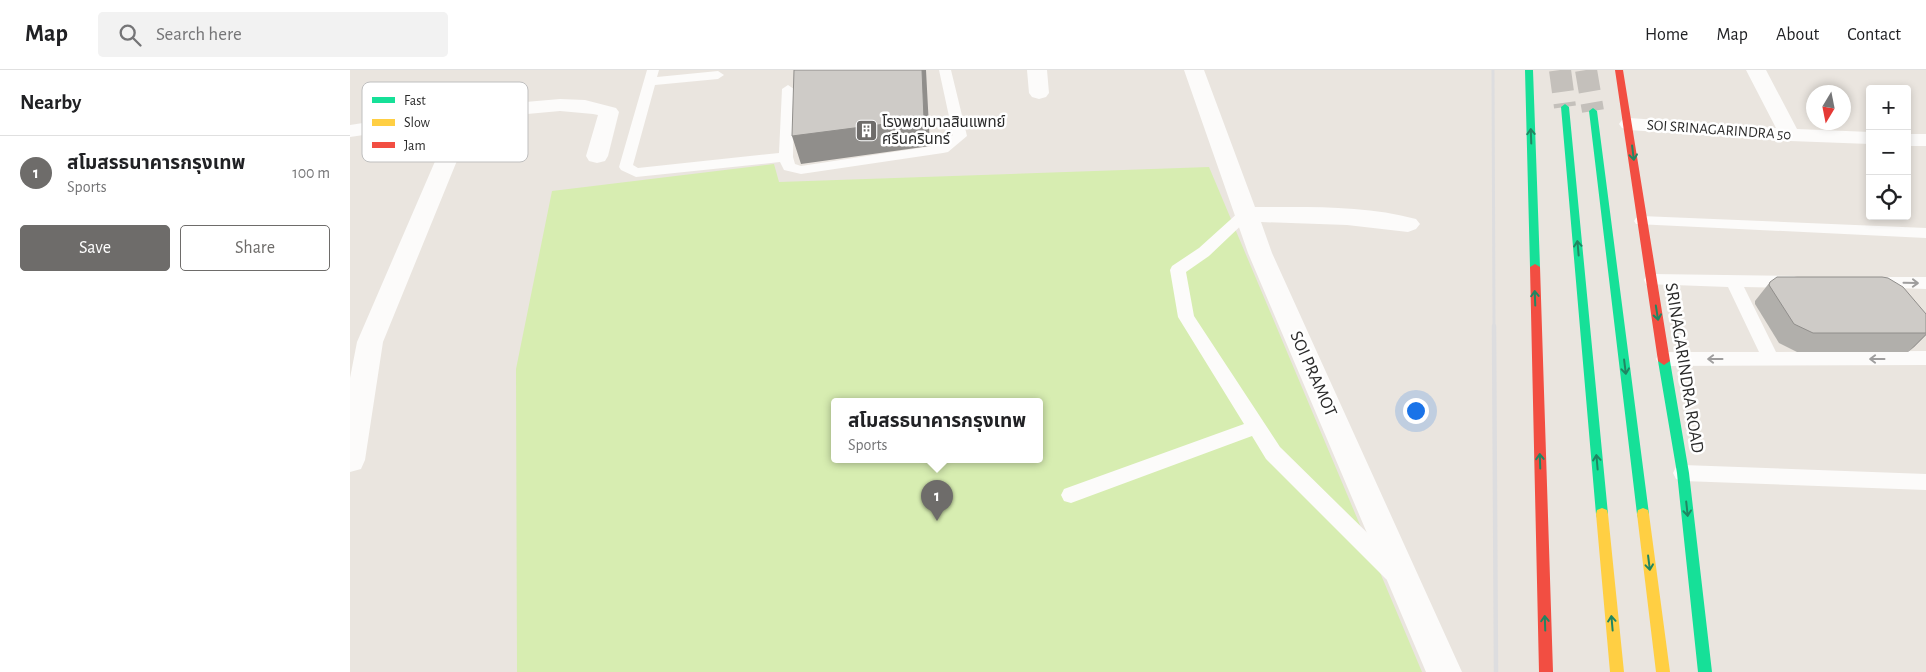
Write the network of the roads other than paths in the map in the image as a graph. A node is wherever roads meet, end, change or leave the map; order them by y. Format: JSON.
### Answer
{"nodes":[{"id":1,"x":945,"y":70,"type":"edge"},
{"id":2,"x":1037,"y":70,"type":"edge"},
{"id":3,"x":1194,"y":70,"type":"edge"},
{"id":4,"x":1529,"y":70,"type":"edge"},
{"id":5,"x":1620,"y":70,"type":"edge"},
{"id":6,"x":1756,"y":70,"type":"edge"},
{"id":7,"x":718,"y":75,"type":"dead end"},
{"id":8,"x":652,"y":76,"type":"edge"},
{"id":9,"x":788,"y":89,"type":"dead end"},
{"id":10,"x":1039,"y":93,"type":"dead end"},
{"id":11,"x":528,"y":107,"type":"edge"},
{"id":12,"x":1565,"y":107,"type":"tunnel mouth"},
{"id":13,"x":1593,"y":111,"type":"tunnel mouth"},
{"id":14,"x":1629,"y":124,"type":"junction"},
{"id":15,"x":1790,"y":135,"type":"junction"},
{"id":16,"x":1866,"y":138,"type":"edge"},
{"id":17,"x":1911,"y":140,"type":"edge"},
{"id":18,"x":1926,"y":140,"type":"edge"},
{"id":19,"x":597,"y":156,"type":"dead end"},
{"id":20,"x":786,"y":157,"type":"junction"},
{"id":21,"x":445,"y":162,"type":"edge"},
{"id":22,"x":1245,"y":214,"type":"junction"},
{"id":23,"x":1642,"y":220,"type":"junction"},
{"id":24,"x":1408,"y":224,"type":"dead end"},
{"id":25,"x":1926,"y":233,"type":"edge"},
{"id":26,"x":1652,"y":280,"type":"junction"},
{"id":27,"x":1733,"y":281,"type":"junction"},
{"id":28,"x":1810,"y":282,"type":"edge"},
{"id":29,"x":1858,"y":282,"type":"edge"},
{"id":30,"x":1926,"y":283,"type":"edge"},
{"id":31,"x":1665,"y":358,"type":"junction"},
{"id":32,"x":1926,"y":358,"type":"edge"},
{"id":33,"x":1772,"y":359,"type":"junction"},
{"id":34,"x":1256,"y":427,"type":"junction"},
{"id":35,"x":350,"y":460,"type":"edge"},
{"id":36,"x":1683,"y":473,"type":"junction"},
{"id":37,"x":1926,"y":482,"type":"edge"},
{"id":38,"x":1071,"y":495,"type":"dead end"},
{"id":39,"x":1406,"y":585,"type":"junction"},
{"id":40,"x":1444,"y":672,"type":"edge"},
{"id":41,"x":1546,"y":672,"type":"edge"},
{"id":42,"x":1617,"y":672,"type":"edge"},
{"id":43,"x":1663,"y":672,"type":"edge"},
{"id":44,"x":1705,"y":672,"type":"edge"}],
"edges":[{"from":1,"to":20,"type":"lane"},
{"from":2,"to":10,"type":"street"},
{"from":3,"to":22,"type":"street","name":"SOI PRAMOT"},
{"from":41,"to":4,"type":"main road","one_way":true},
{"from":5,"to":14,"type":"main road","name":"SRINAGARINDRA ROAD"},
{"from":6,"to":15,"type":"street"},
{"from":7,"to":8,"type":"lane"},
{"from":8,"to":20,"type":"lane"},
{"from":9,"to":20,"type":"lane"},
{"from":11,"to":19,"type":"street"},
{"from":42,"to":12,"type":"main road","one_way":true},
{"from":13,"to":43,"type":"main road","one_way":true},
{"from":14,"to":15,"type":"street","name":"SOI SRINAGARINDRA 50"},
{"from":14,"to":23,"type":"main road","name":"SRINAGARINDRA ROAD","one_way":true},
{"from":15,"to":16,"type":"street","name":"SOI SRINAGARINDRA 50"},
{"from":17,"to":18,"type":"street"},
{"from":21,"to":35,"type":"street"},
{"from":22,"to":24,"type":"street"},
{"from":22,"to":34,"type":"lane"},
{"from":22,"to":39,"type":"street","name":"SOI PRAMOT"},
{"from":23,"to":25,"type":"lane"},
{"from":23,"to":26,"type":"main road","name":"SRINAGARINDRA ROAD"},
{"from":26,"to":27,"type":"lane"},
{"from":26,"to":31,"type":"main road","name":"SRINAGARINDRA ROAD","one_way":true},
{"from":27,"to":28,"type":"lane"},
{"from":27,"to":33,"type":"lane"},
{"from":29,"to":30,"type":"lane","one_way":true},
{"from":33,"to":31,"type":"lane","one_way":true},
{"from":31,"to":36,"type":"main road","name":"SRINAGARINDRA ROAD"},
{"from":32,"to":33,"type":"lane","one_way":true},
{"from":34,"to":38,"type":"lane"},
{"from":34,"to":39,"type":"lane"},
{"from":36,"to":37,"type":"lane"},
{"from":36,"to":44,"type":"main road","name":"SRINAGARINDRA ROAD","one_way":true},
{"from":39,"to":40,"type":"street","name":"SOI PRAMOT"}]}
